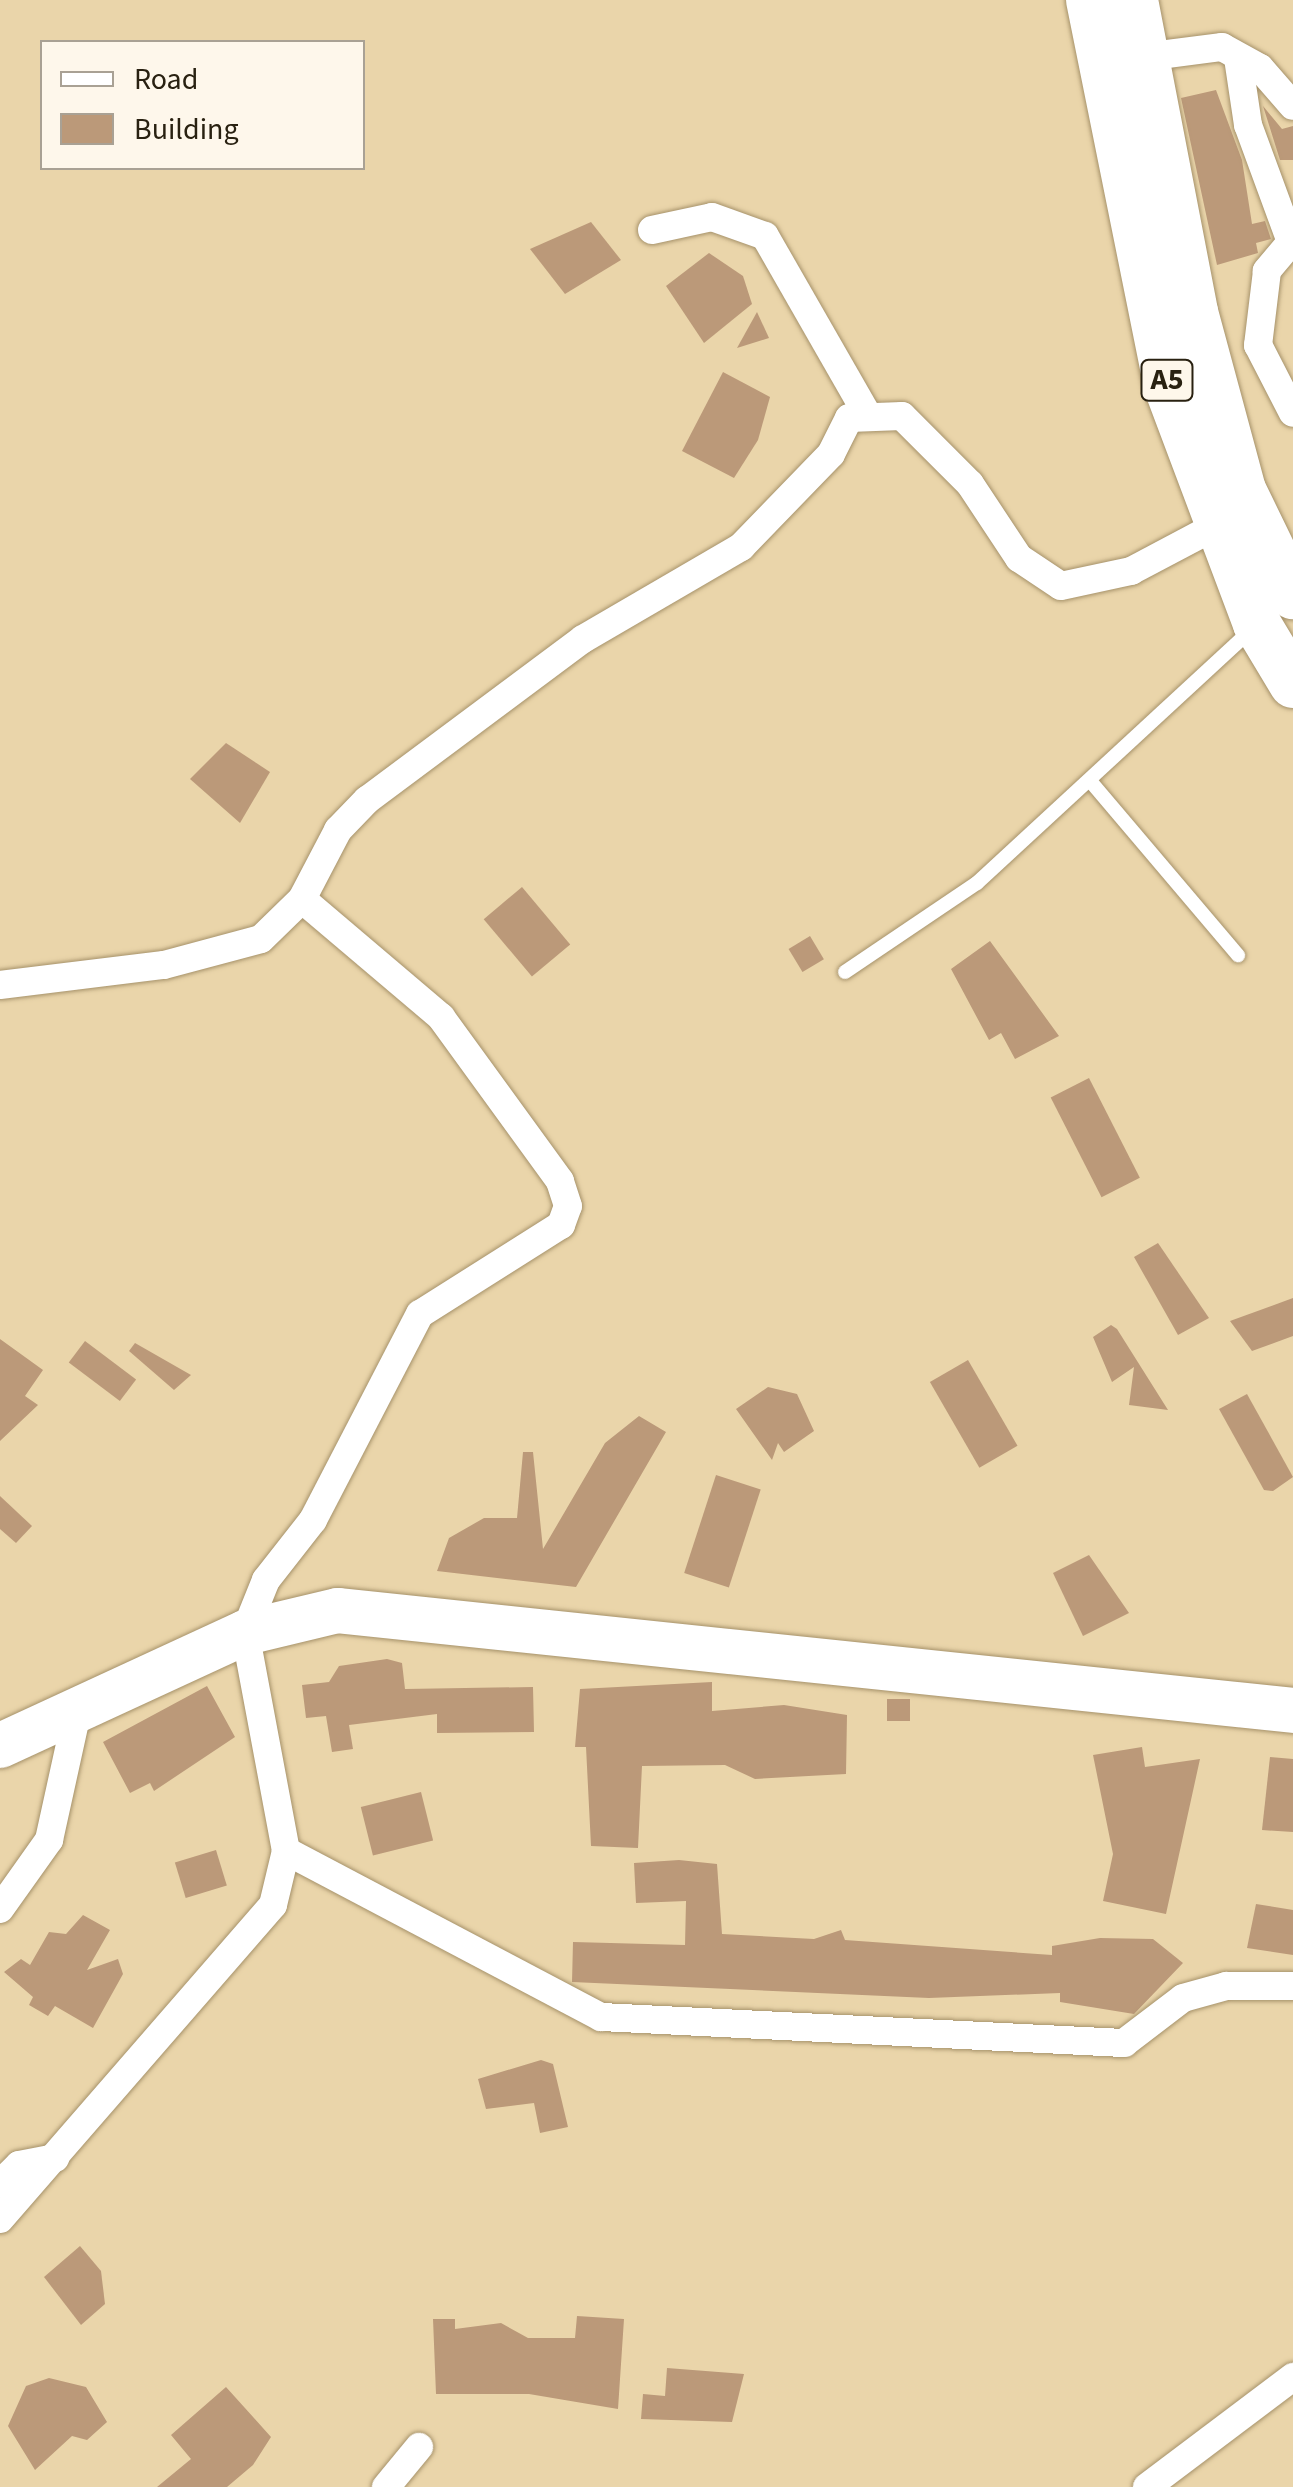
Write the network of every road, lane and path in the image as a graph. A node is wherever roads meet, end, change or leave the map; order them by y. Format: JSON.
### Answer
{"nodes":[{"id":1,"x":1090,"y":0,"type":"edge"},
{"id":2,"x":1134,"y":0,"type":"edge"},
{"id":3,"x":1124,"y":56,"type":"junction"},
{"id":4,"x":1238,"y":58,"type":"junction"},
{"id":5,"x":1293,"y":106,"type":"edge"},
{"id":6,"x":652,"y":230,"type":"dead end"},
{"id":7,"x":866,"y":412,"type":"junction"},
{"id":8,"x":1293,"y":413,"type":"edge"},
{"id":9,"x":1216,"y":526,"type":"junction"},
{"id":10,"x":1275,"y":610,"type":"edge"},
{"id":11,"x":1293,"y":684,"type":"edge"},
{"id":12,"x":1092,"y":784,"type":"junction"},
{"id":13,"x":302,"y":898,"type":"junction"},
{"id":14,"x":1238,"y":955,"type":"dead end"},
{"id":15,"x":845,"y":972,"type":"dead end"},
{"id":16,"x":0,"y":985,"type":"edge"},
{"id":17,"x":245,"y":1632,"type":"junction"},
{"id":18,"x":78,"y":1708,"type":"junction"},
{"id":19,"x":1293,"y":1710,"type":"edge"},
{"id":20,"x":11,"y":1733,"type":"edge"},
{"id":21,"x":286,"y":1851,"type":"junction"},
{"id":22,"x":0,"y":1908,"type":"edge"},
{"id":23,"x":1293,"y":1986,"type":"edge"},
{"id":24,"x":56,"y":2158,"type":"junction"},
{"id":25,"x":0,"y":2184,"type":"edge"},
{"id":26,"x":0,"y":2220,"type":"edge"},
{"id":27,"x":1293,"y":2377,"type":"edge"},
{"id":28,"x":419,"y":2447,"type":"dead end"},
{"id":29,"x":386,"y":2487,"type":"edge"},
{"id":30,"x":1146,"y":2487,"type":"edge"}],
"edges":[{"from":1,"to":3,"type":"highway"},
{"from":2,"to":3,"type":"highway"},
{"from":3,"to":4,"type":"street"},
{"from":3,"to":9,"type":"highway","number":"A5"},
{"from":3,"to":10,"type":"highway","number":"A5"},
{"from":4,"to":5,"type":"street"},
{"from":4,"to":8,"type":"street"},
{"from":6,"to":7,"type":"street"},
{"from":7,"to":9,"type":"street"},
{"from":7,"to":13,"type":"street"},
{"from":9,"to":10,"type":"highway","number":"A5"},
{"from":10,"to":11,"type":"highway","number":"A5"},
{"from":10,"to":12,"type":"lane"},
{"from":12,"to":14,"type":"lane"},
{"from":12,"to":15,"type":"lane"},
{"from":13,"to":16,"type":"street"},
{"from":13,"to":17,"type":"street"},
{"from":17,"to":18,"type":"main road"},
{"from":17,"to":19,"type":"main road"},
{"from":17,"to":21,"type":"street"},
{"from":18,"to":20,"type":"main road"},
{"from":18,"to":22,"type":"street"},
{"from":21,"to":23,"type":"street"},
{"from":21,"to":24,"type":"street"},
{"from":24,"to":25,"type":"street"},
{"from":24,"to":26,"type":"street"},
{"from":27,"to":30,"type":"street"},
{"from":28,"to":29,"type":"street"}]}
